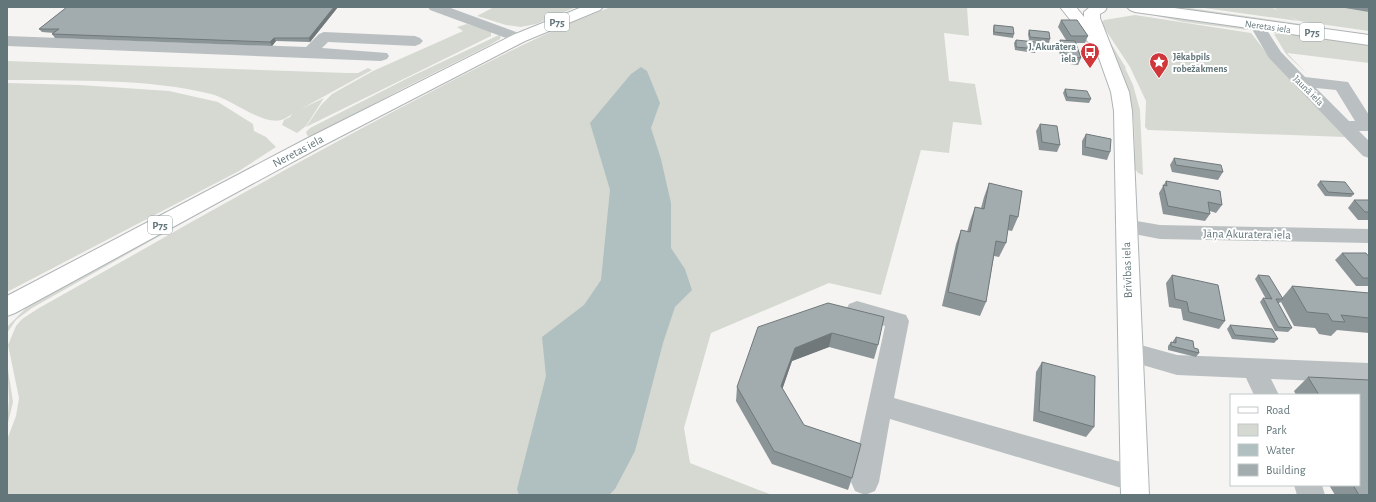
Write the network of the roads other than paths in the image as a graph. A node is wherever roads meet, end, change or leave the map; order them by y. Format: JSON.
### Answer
{"nodes":[{"id":1,"x":435,"y":7,"type":"edge"},
{"id":2,"x":595,"y":7,"type":"edge"},
{"id":3,"x":1068,"y":7,"type":"edge"},
{"id":4,"x":1078,"y":7,"type":"edge"},
{"id":5,"x":1105,"y":7,"type":"edge"},
{"id":6,"x":1135,"y":7,"type":"edge"},
{"id":7,"x":1160,"y":7,"type":"edge"},
{"id":8,"x":1192,"y":15,"type":"junction"},
{"id":9,"x":1256,"y":24,"type":"junction"},
{"id":10,"x":519,"y":38,"type":"junction"},
{"id":11,"x":1369,"y":40,"type":"edge"},
{"id":12,"x":7,"y":41,"type":"edge"},
{"id":13,"x":415,"y":41,"type":"dead end"},
{"id":14,"x":1102,"y":50,"type":"junction"},
{"id":15,"x":310,"y":52,"type":"junction"},
{"id":16,"x":381,"y":56,"type":"dead end"},
{"id":17,"x":1300,"y":81,"type":"junction"},
{"id":18,"x":1344,"y":126,"type":"junction"},
{"id":19,"x":1369,"y":152,"type":"edge"},
{"id":20,"x":1125,"y":226,"type":"junction"},
{"id":21,"x":1369,"y":236,"type":"edge"},
{"id":22,"x":837,"y":305,"type":"edge"},
{"id":23,"x":7,"y":307,"type":"edge"},
{"id":24,"x":1130,"y":352,"type":"junction"},
{"id":25,"x":1253,"y":368,"type":"junction"},
{"id":26,"x":1369,"y":372,"type":"edge"},
{"id":27,"x":1266,"y":394,"type":"edge"},
{"id":28,"x":880,"y":405,"type":"junction"},
{"id":29,"x":865,"y":482,"type":"dead end"},
{"id":30,"x":1135,"y":487,"type":"edge"}],
"edges":[{"from":1,"to":10,"type":"street"},
{"from":2,"to":10,"type":"main road","name":"Neretas iela","number":"P75"},
{"from":3,"to":14,"type":"main road"},
{"from":4,"to":5,"type":"main road"},
{"from":5,"to":14,"type":"main road"},
{"from":6,"to":8,"type":"main road","number":"P75"},
{"from":7,"to":8,"type":"main road"},
{"from":8,"to":9,"type":"main road","name":"Neretas iela","number":"P75"},
{"from":9,"to":11,"type":"main road","name":"Neretas iela","number":"P75"},
{"from":9,"to":17,"type":"street","name":"Jaunā iela"},
{"from":10,"to":23,"type":"main road","name":"Neretas iela","number":"P75"},
{"from":12,"to":15,"type":"street"},
{"from":13,"to":15,"type":"street"},
{"from":14,"to":20,"type":"main road","name":"Brīvības iela"},
{"from":15,"to":16,"type":"street"},
{"from":17,"to":18,"type":"street","name":"Jaunā iela"},
{"from":17,"to":18,"type":"street"},
{"from":18,"to":19,"type":"street","name":"Jaunā iela"},
{"from":20,"to":21,"type":"street","name":"Jāņa Akuratera iela"},
{"from":20,"to":24,"type":"main road","name":"Brīvības iela"},
{"from":22,"to":28,"type":"street"},
{"from":24,"to":25,"type":"street"},
{"from":24,"to":30,"type":"main road","name":"Brīvības iela"},
{"from":25,"to":26,"type":"street"},
{"from":25,"to":27,"type":"street"},
{"from":28,"to":29,"type":"street"},
{"from":28,"to":30,"type":"street"}]}
